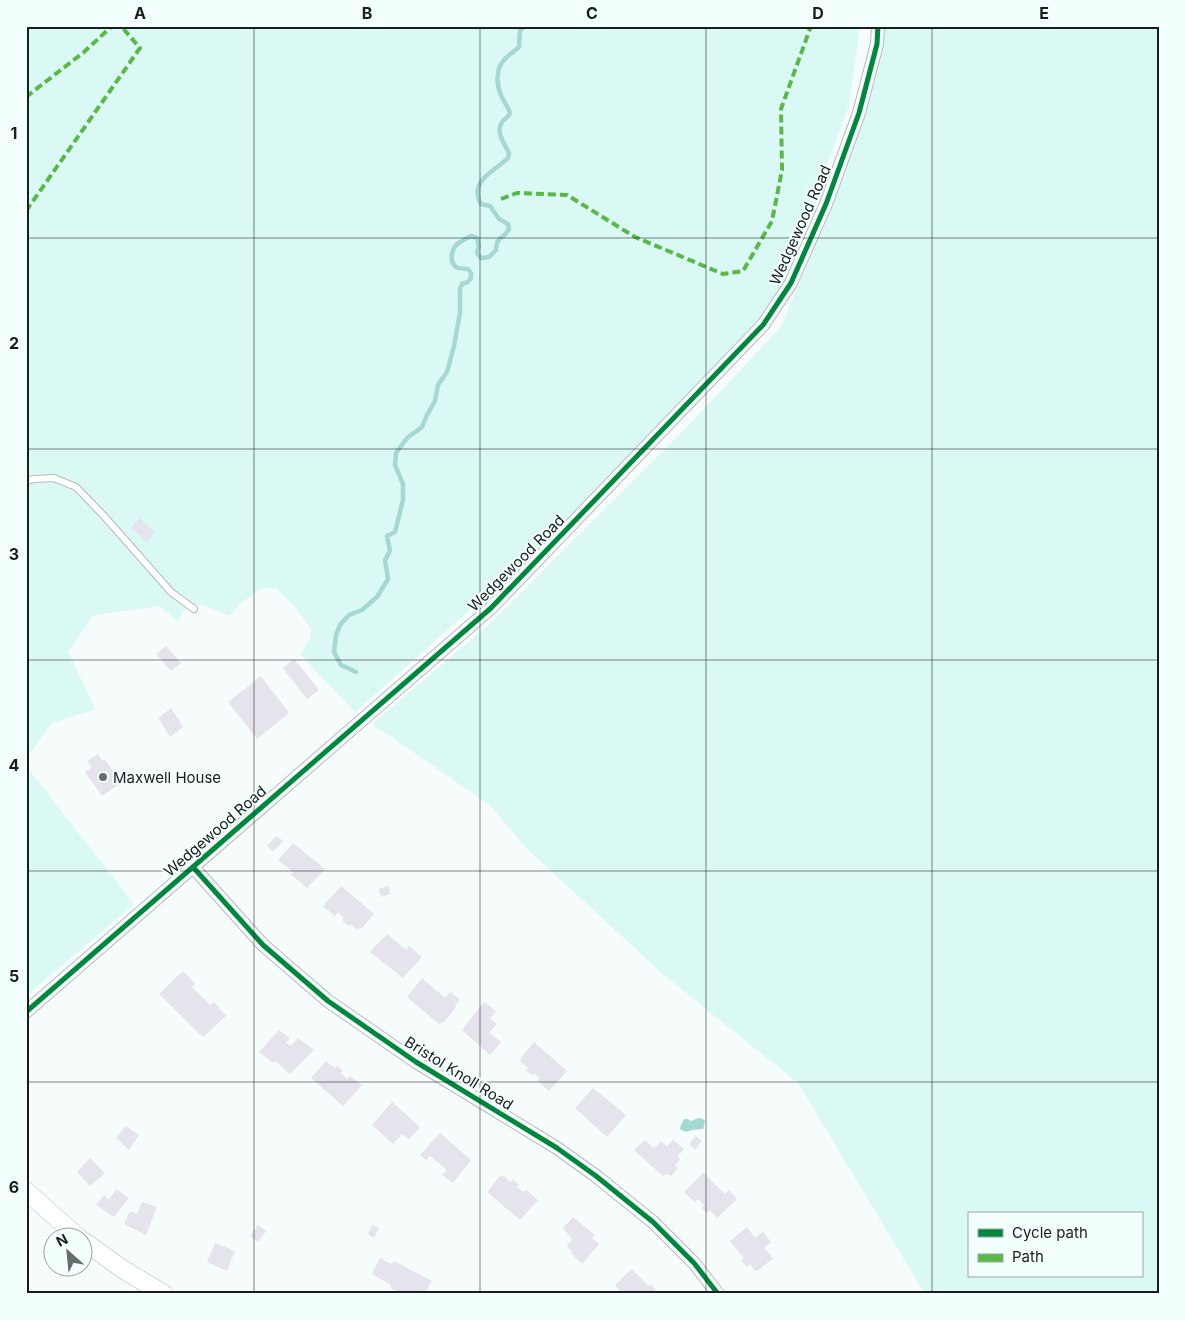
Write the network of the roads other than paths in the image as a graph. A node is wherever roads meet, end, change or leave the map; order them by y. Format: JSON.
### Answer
{"nodes":[{"id":1,"x":878,"y":26,"type":"edge"},
{"id":2,"x":26,"y":482,"type":"edge"},
{"id":3,"x":194,"y":609,"type":"dead end"},
{"id":4,"x":193,"y":867,"type":"junction"},
{"id":5,"x":26,"y":1012,"type":"edge"},
{"id":6,"x":26,"y":1192,"type":"edge"},
{"id":7,"x":67,"y":1228,"type":"edge"},
{"id":8,"x":92,"y":1247,"type":"edge"},
{"id":9,"x":164,"y":1294,"type":"edge"},
{"id":10,"x":718,"y":1294,"type":"edge"}],
"edges":[{"from":1,"to":4,"type":"street","name":"Wedgewood Road"},
{"from":2,"to":3,"type":"lane"},
{"from":4,"to":5,"type":"street","name":"Wedgewood Road"},
{"from":4,"to":10,"type":"street","name":"Bristol Knoll Road"},
{"from":6,"to":7,"type":"main road"},
{"from":8,"to":9,"type":"main road"}]}
